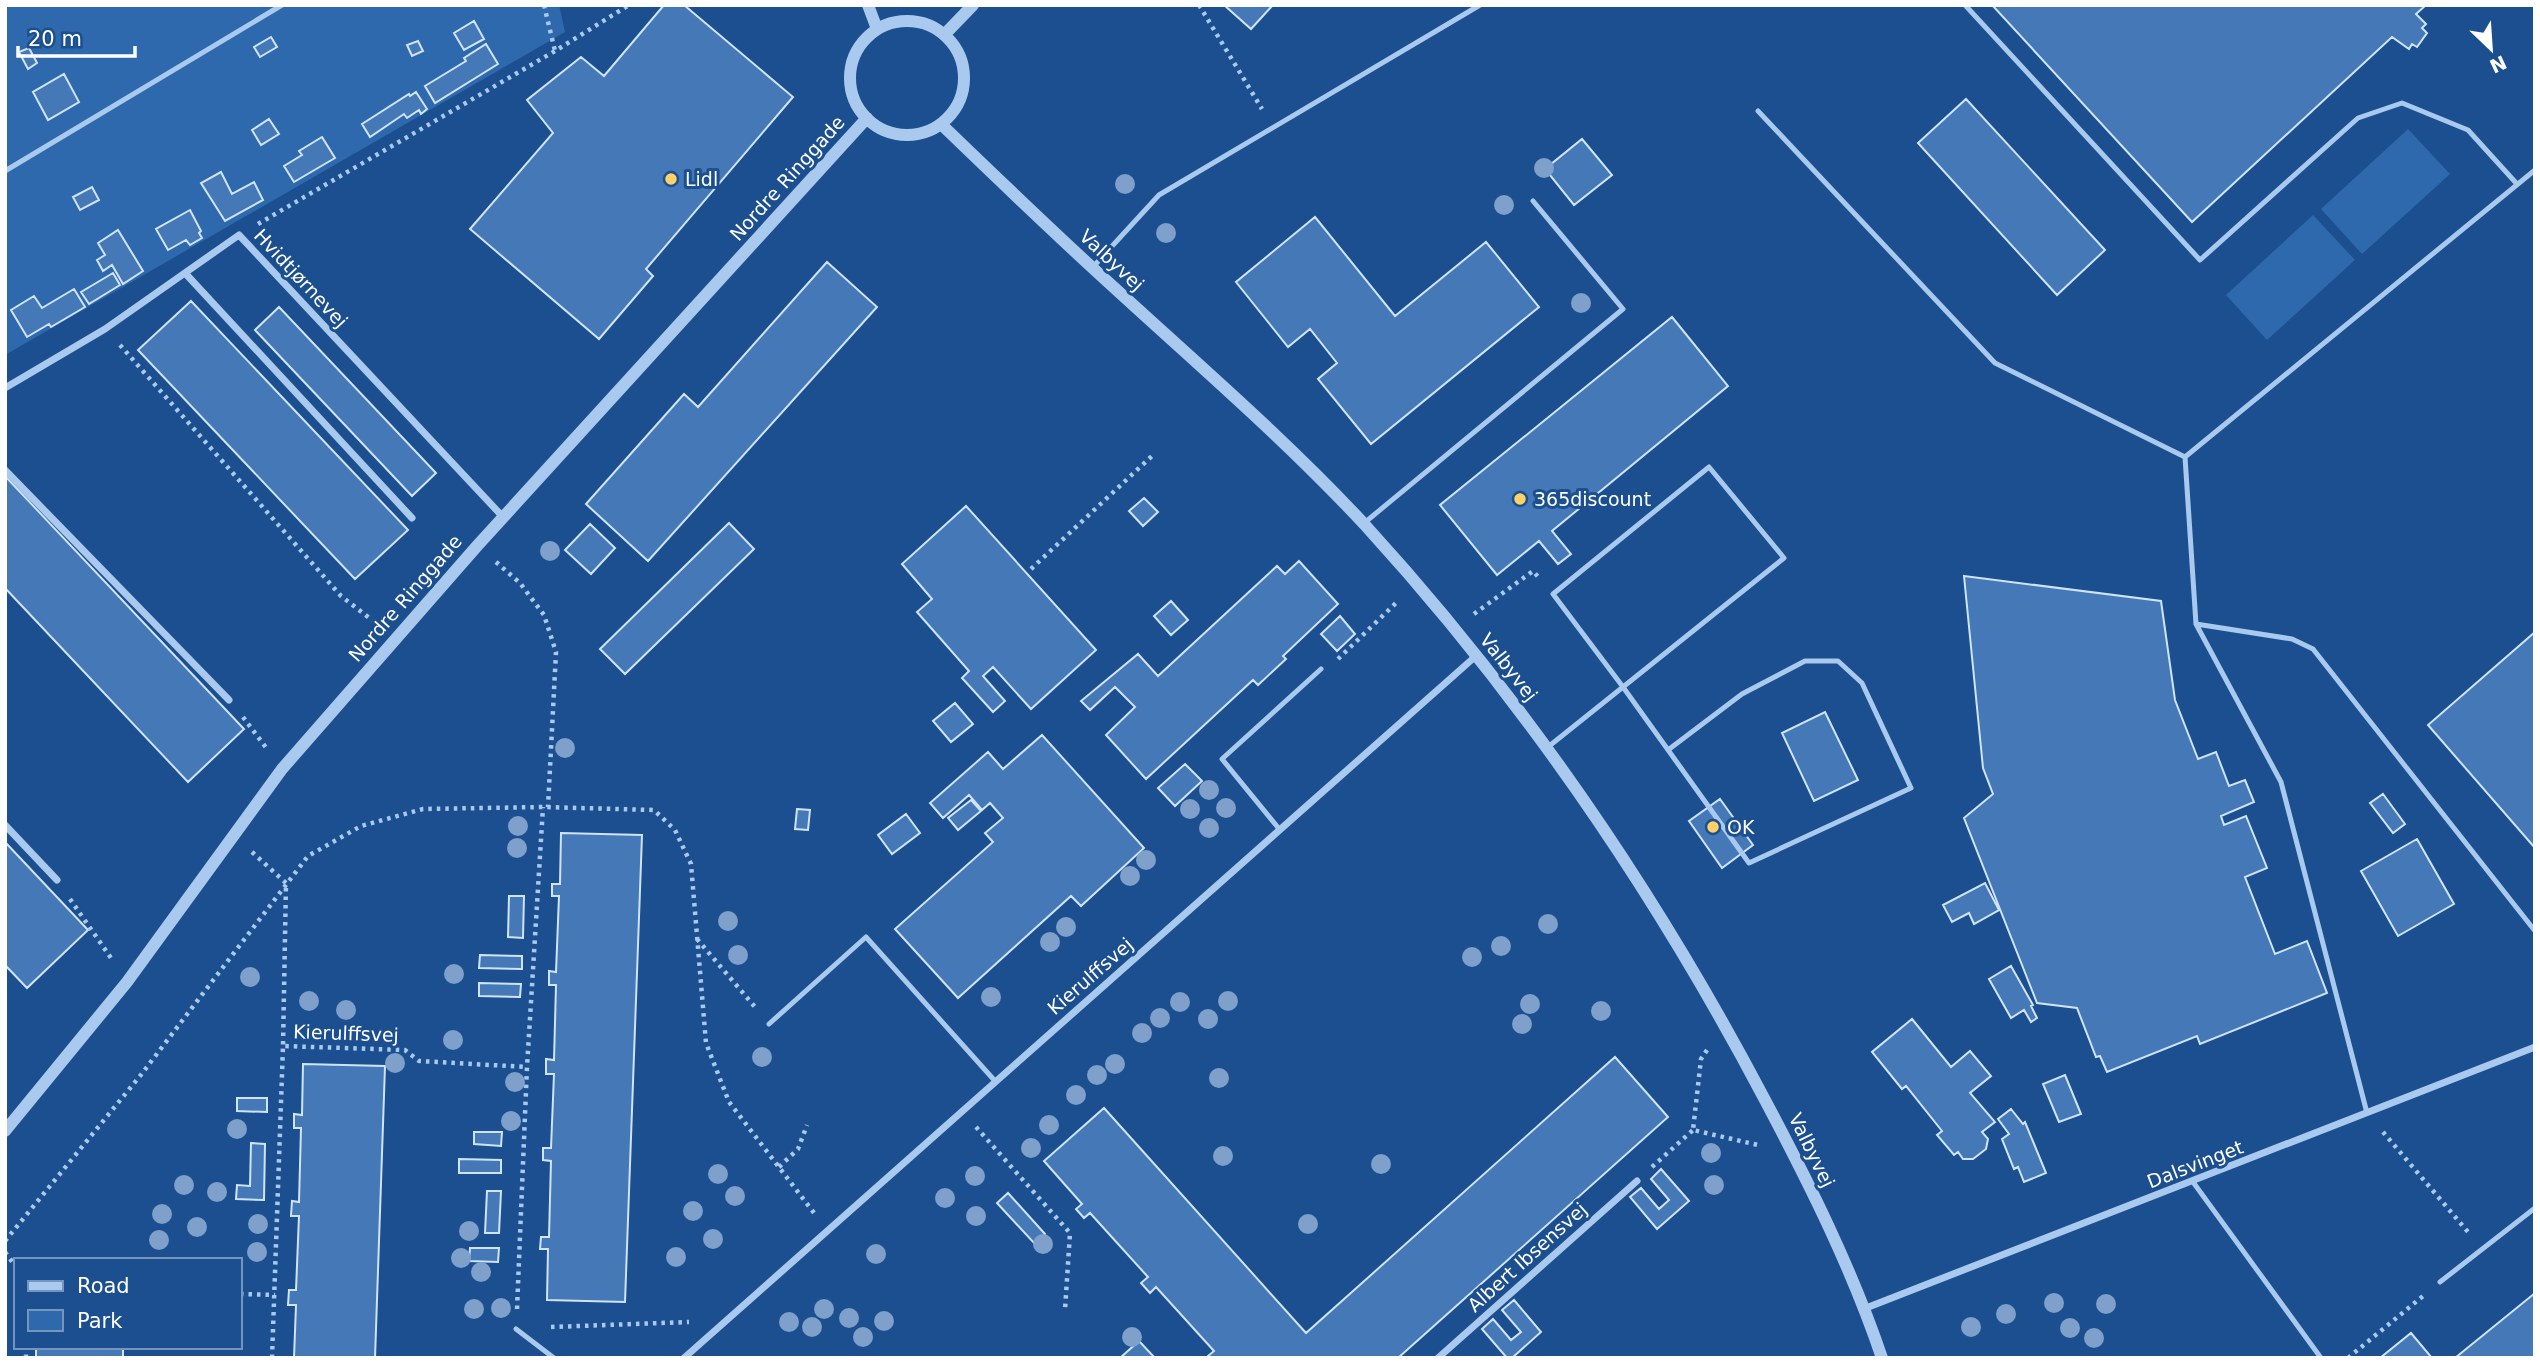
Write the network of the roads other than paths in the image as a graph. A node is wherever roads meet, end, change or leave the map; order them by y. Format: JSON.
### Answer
{"nodes":[{"id":1,"x":282,"y":5,"type":"edge"},
{"id":2,"x":868,"y":5,"type":"edge"},
{"id":3,"x":973,"y":5,"type":"edge"},
{"id":4,"x":1480,"y":5,"type":"edge"},
{"id":5,"x":1965,"y":5,"type":"edge"},
{"id":6,"x":877,"y":29,"type":"junction"},
{"id":7,"x":945,"y":34,"type":"junction"},
{"id":8,"x":1758,"y":111,"type":"dead end"},
{"id":9,"x":867,"y":118,"type":"junction"},
{"id":10,"x":941,"y":124,"type":"junction"},
{"id":11,"x":2535,"y":170,"type":"edge"},
{"id":12,"x":5,"y":171,"type":"edge"},
{"id":13,"x":2517,"y":184,"type":"junction"},
{"id":14,"x":1533,"y":201,"type":"dead end"},
{"id":15,"x":1092,"y":268,"type":"junction"},
{"id":16,"x":184,"y":273,"type":"junction"},
{"id":17,"x":5,"y":388,"type":"edge"},
{"id":18,"x":2185,"y":457,"type":"junction"},
{"id":19,"x":5,"y":470,"type":"edge"},
{"id":20,"x":412,"y":517,"type":"dead end"},
{"id":21,"x":503,"y":517,"type":"junction"},
{"id":22,"x":1363,"y":524,"type":"junction"},
{"id":23,"x":2196,"y":624,"type":"junction"},
{"id":24,"x":1477,"y":655,"type":"junction"},
{"id":25,"x":1321,"y":669,"type":"road end"},
{"id":26,"x":1623,"y":687,"type":"junction"},
{"id":27,"x":229,"y":699,"type":"road end"},
{"id":28,"x":1548,"y":747,"type":"junction"},
{"id":29,"x":1668,"y":750,"type":"junction"},
{"id":30,"x":5,"y":825,"type":"edge"},
{"id":31,"x":1280,"y":830,"type":"junction"},
{"id":32,"x":57,"y":880,"type":"road end"},
{"id":33,"x":2535,"y":930,"type":"edge"},
{"id":34,"x":769,"y":1024,"type":"road end"},
{"id":35,"x":2535,"y":1047,"type":"edge"},
{"id":36,"x":995,"y":1081,"type":"junction"},
{"id":37,"x":2367,"y":1113,"type":"junction"},
{"id":38,"x":5,"y":1130,"type":"edge"},
{"id":39,"x":1637,"y":1181,"type":"road end"},
{"id":40,"x":2193,"y":1182,"type":"junction"},
{"id":41,"x":2535,"y":1208,"type":"edge"},
{"id":42,"x":2440,"y":1282,"type":"road end"},
{"id":43,"x":1866,"y":1308,"type":"junction"},
{"id":44,"x":516,"y":1329,"type":"road end"},
{"id":45,"x":553,"y":1357,"type":"edge"},
{"id":46,"x":684,"y":1358,"type":"edge"},
{"id":47,"x":1438,"y":1358,"type":"edge"},
{"id":48,"x":1882,"y":1358,"type":"edge"},
{"id":49,"x":2321,"y":1358,"type":"edge"}],
"edges":[{"from":1,"to":12,"type":"lane"},
{"from":2,"to":6,"type":"street"},
{"from":3,"to":7,"type":"street"},
{"from":4,"to":15,"type":"lane"},
{"from":5,"to":13,"type":"lane"},
{"from":6,"to":7,"type":"street"},
{"from":6,"to":9,"type":"street"},
{"from":7,"to":10,"type":"street"},
{"from":8,"to":18,"type":"lane"},
{"from":9,"to":10,"type":"street"},
{"from":9,"to":21,"type":"street","name":"Nordre Ringgade"},
{"from":10,"to":15,"type":"street","name":"Valbyvej"},
{"from":11,"to":13,"type":"lane"},
{"from":13,"to":18,"type":"lane"},
{"from":14,"to":22,"type":"lane"},
{"from":15,"to":22,"type":"street","name":"Valbyvej"},
{"from":16,"to":17,"type":"street","name":"Hvidtjørnevej"},
{"from":16,"to":20,"type":"street"},
{"from":16,"to":21,"type":"street","name":"Hvidtjørnevej"},
{"from":18,"to":23,"type":"lane"},
{"from":19,"to":27,"type":"street"},
{"from":21,"to":38,"type":"street","name":"Nordre Ringgade"},
{"from":22,"to":24,"type":"street","name":"Valbyvej"},
{"from":23,"to":33,"type":"lane"},
{"from":23,"to":37,"type":"lane"},
{"from":24,"to":28,"type":"street","name":"Valbyvej"},
{"from":24,"to":31,"type":"street","name":"Kierulffsvej"},
{"from":25,"to":31,"type":"lane"},
{"from":26,"to":26,"type":"lane"},
{"from":26,"to":28,"type":"lane"},
{"from":26,"to":29,"type":"lane"},
{"from":28,"to":43,"type":"street","name":"Valbyvej"},
{"from":29,"to":29,"type":"lane"},
{"from":30,"to":32,"type":"street"},
{"from":31,"to":36,"type":"street","name":"Kierulffsvej"},
{"from":34,"to":36,"type":"lane"},
{"from":35,"to":37,"type":"street","name":"Dalsvinget"},
{"from":36,"to":46,"type":"street","name":"Kierulffsvej"},
{"from":37,"to":40,"type":"street","name":"Dalsvinget"},
{"from":39,"to":47,"type":"street","name":"Albert Ibsensvej"},
{"from":40,"to":43,"type":"street","name":"Dalsvinget"},
{"from":40,"to":49,"type":"lane"},
{"from":41,"to":42,"type":"lane"},
{"from":43,"to":48,"type":"street","name":"Valbyvej"},
{"from":44,"to":45,"type":"lane"}]}
